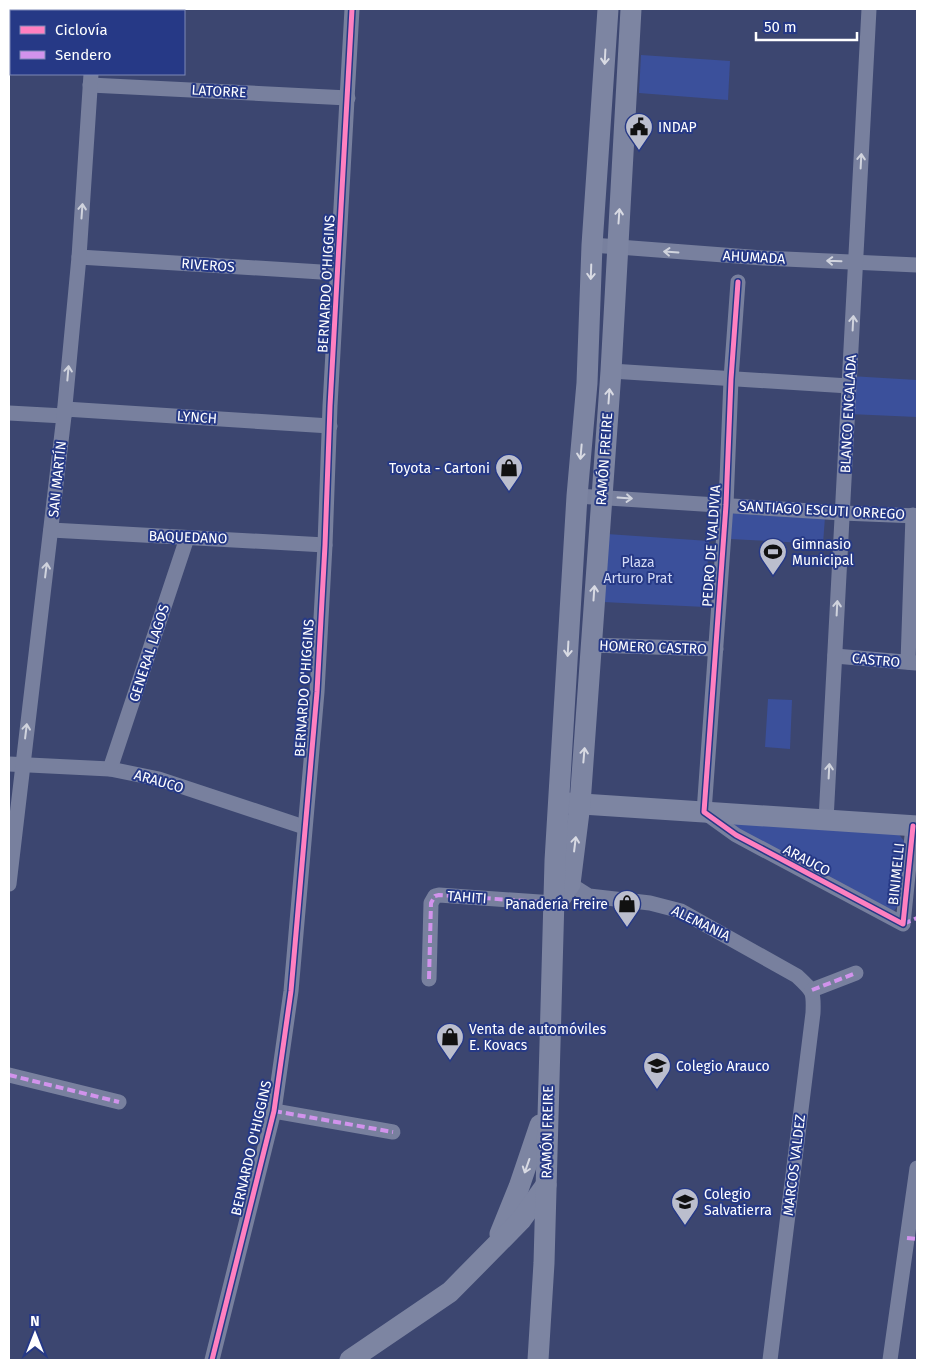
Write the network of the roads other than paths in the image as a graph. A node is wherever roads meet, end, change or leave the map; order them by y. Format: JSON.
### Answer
{"nodes":[{"id":1,"x":352,"y":9,"type":"edge"},
{"id":2,"x":608,"y":9,"type":"edge"},
{"id":3,"x":631,"y":9,"type":"edge"},
{"id":4,"x":869,"y":9,"type":"edge"},
{"id":5,"x":90,"y":79,"type":"edge"},
{"id":6,"x":348,"y":98,"type":"junction"},
{"id":7,"x":592,"y":245,"type":"junction"},
{"id":8,"x":617,"y":248,"type":"junction"},
{"id":9,"x":79,"y":257,"type":"junction"},
{"id":10,"x":856,"y":262,"type":"junction"},
{"id":11,"x":917,"y":265,"type":"edge"},
{"id":12,"x":338,"y":273,"type":"junction"},
{"id":13,"x":738,"y":282,"type":"dead end"},
{"id":14,"x":611,"y":371,"type":"junction"},
{"id":15,"x":731,"y":379,"type":"junction"},
{"id":16,"x":849,"y":386,"type":"junction"},
{"id":17,"x":64,"y":412,"type":"junction"},
{"id":18,"x":9,"y":413,"type":"edge"},
{"id":19,"x":330,"y":426,"type":"junction"},
{"id":20,"x":577,"y":496,"type":"junction"},
{"id":21,"x":601,"y":497,"type":"junction"},
{"id":22,"x":726,"y":505,"type":"junction"},
{"id":23,"x":842,"y":513,"type":"junction"},
{"id":24,"x":915,"y":516,"type":"edge"},
{"id":25,"x":51,"y":530,"type":"junction"},
{"id":26,"x":187,"y":538,"type":"junction"},
{"id":27,"x":325,"y":545,"type":"junction"},
{"id":28,"x":591,"y":645,"type":"junction"},
{"id":29,"x":716,"y":649,"type":"junction"},
{"id":30,"x":835,"y":656,"type":"junction"},
{"id":31,"x":912,"y":663,"type":"edge"},
{"id":32,"x":16,"y":764,"type":"edge"},
{"id":33,"x":110,"y":769,"type":"junction"},
{"id":34,"x":570,"y":803,"type":"junction"},
{"id":35,"x":704,"y":812,"type":"junction"},
{"id":36,"x":826,"y":820,"type":"junction"},
{"id":37,"x":915,"y":826,"type":"edge"},
{"id":38,"x":304,"y":827,"type":"junction"},
{"id":39,"x":555,"y":862,"type":"junction"},
{"id":40,"x":9,"y":884,"type":"edge"},
{"id":41,"x":570,"y":884,"type":"junction"},
{"id":42,"x":554,"y":904,"type":"junction"},
{"id":43,"x":903,"y":924,"type":"joint"},
{"id":44,"x":856,"y":973,"type":"dead end"},
{"id":45,"x":429,"y":979,"type":"dead end"},
{"id":46,"x":812,"y":990,"type":"junction"},
{"id":47,"x":9,"y":1075,"type":"edge"},
{"id":48,"x":548,"y":1085,"type":"junction"},
{"id":49,"x":119,"y":1102,"type":"dead end"},
{"id":50,"x":274,"y":1111,"type":"junction"},
{"id":51,"x":393,"y":1132,"type":"dead end"},
{"id":52,"x":917,"y":1168,"type":"edge"},
{"id":53,"x":546,"y":1185,"type":"junction"},
{"id":54,"x":521,"y":1220,"type":"junction"},
{"id":55,"x":545,"y":1229,"type":"junction"},
{"id":56,"x":912,"y":1239,"type":"edge"},
{"id":57,"x":492,"y":1250,"type":"junction"},
{"id":58,"x":212,"y":1360,"type":"edge"},
{"id":59,"x":350,"y":1360,"type":"edge"},
{"id":60,"x":538,"y":1360,"type":"edge"},
{"id":61,"x":770,"y":1360,"type":"edge"},
{"id":62,"x":890,"y":1360,"type":"edge"}],
"edges":[{"from":1,"to":6,"type":"street","name":"BERNARDO O'HIGGINS"},
{"from":2,"to":7,"type":"main road","name":"RAMÓN FREIRE","one_way":true},
{"from":8,"to":3,"type":"main road","name":"RAMÓN FREIRE","one_way":true},
{"from":10,"to":4,"type":"street","name":"BLANCO ENCALADA","one_way":true},
{"from":5,"to":6,"type":"street","name":"LATORRE"},
{"from":9,"to":5,"type":"street","name":"SAN MARTÍN","one_way":true},
{"from":6,"to":12,"type":"street","name":"BERNARDO O'HIGGINS"},
{"from":7,"to":8,"type":"street","name":"AHUMADA"},
{"from":7,"to":20,"type":"main road","name":"RAMÓN FREIRE","one_way":true},
{"from":10,"to":8,"type":"street","name":"AHUMADA","one_way":true},
{"from":8,"to":14,"type":"main road","name":"RAMÓN FREIRE"},
{"from":9,"to":12,"type":"street","name":"RIVEROS"},
{"from":17,"to":9,"type":"street","name":"SAN MARTÍN","one_way":true},
{"from":10,"to":11,"type":"street","name":"AHUMADA"},
{"from":16,"to":10,"type":"street","name":"BLANCO ENCALADA","one_way":true},
{"from":12,"to":19,"type":"street","name":"BERNARDO O'HIGGINS"},
{"from":13,"to":15,"type":"street","name":"PEDRO DE VALDIVIA"},
{"from":14,"to":15,"type":"street"},
{"from":21,"to":14,"type":"main road","name":"RAMÓN FREIRE","one_way":true},
{"from":15,"to":16,"type":"street"},
{"from":15,"to":22,"type":"street","name":"PEDRO DE VALDIVIA"},
{"from":16,"to":23,"type":"street","name":"BLANCO ENCALADA"},
{"from":17,"to":18,"type":"street","name":"LYNCH"},
{"from":17,"to":19,"type":"street","name":"LYNCH"},
{"from":17,"to":25,"type":"street","name":"SAN MARTÍN"},
{"from":19,"to":27,"type":"street","name":"BERNARDO O'HIGGINS"},
{"from":20,"to":21,"type":"street","name":"SANTIAGO ESCUTI ORREGO"},
{"from":20,"to":34,"type":"main road","name":"RAMÓN FREIRE","one_way":true},
{"from":21,"to":22,"type":"street","name":"SANTIAGO ESCUTI ORREGO","one_way":true},
{"from":28,"to":21,"type":"main road","name":"RAMÓN FREIRE","one_way":true},
{"from":22,"to":23,"type":"street","name":"SANTIAGO ESCUTI ORREGO"},
{"from":22,"to":29,"type":"street","name":"PEDRO DE VALDIVIA"},
{"from":23,"to":24,"type":"street","name":"SANTIAGO ESCUTI ORREGO"},
{"from":30,"to":23,"type":"street","name":"BLANCO ENCALADA","one_way":true},
{"from":24,"to":31,"type":"street"},
{"from":25,"to":26,"type":"street","name":"BAQUEDANO"},
{"from":32,"to":25,"type":"street","name":"SAN MARTÍN","one_way":true},
{"from":26,"to":27,"type":"street","name":"BAQUEDANO"},
{"from":26,"to":33,"type":"street","name":"GENERAL LAGOS"},
{"from":27,"to":38,"type":"street","name":"BERNARDO O'HIGGINS"},
{"from":28,"to":29,"type":"street","name":"HOMERO CASTRO"},
{"from":34,"to":28,"type":"main road","name":"RAMÓN FREIRE","one_way":true},
{"from":29,"to":35,"type":"street","name":"PEDRO DE VALDIVIA"},
{"from":30,"to":31,"type":"street","name":"CASTRO"},
{"from":36,"to":30,"type":"street","name":"BLANCO ENCALADA","one_way":true},
{"from":32,"to":33,"type":"street","name":"ARAUCO"},
{"from":32,"to":40,"type":"street","name":"SAN MARTÍN"},
{"from":33,"to":38,"type":"street","name":"ARAUCO"},
{"from":34,"to":35,"type":"main road"},
{"from":34,"to":39,"type":"main road","name":"RAMÓN FREIRE"},
{"from":41,"to":34,"type":"main road","name":"RAMÓN FREIRE","one_way":true},
{"from":35,"to":36,"type":"main road"},
{"from":35,"to":43,"type":"street","name":"ARAUCO"},
{"from":36,"to":37,"type":"main road"},
{"from":37,"to":43,"type":"street","name":"BINIMELLI"},
{"from":38,"to":50,"type":"street","name":"BERNARDO O'HIGGINS"},
{"from":39,"to":41,"type":"main road"},
{"from":39,"to":42,"type":"main road","name":"RAMÓN FREIRE"},
{"from":41,"to":42,"type":"main road"},
{"from":41,"to":46,"type":"street","name":"ALEMANIA"},
{"from":42,"to":45,"type":"street","name":"TAHITI"},
{"from":42,"to":48,"type":"main road","name":"RAMÓN FREIRE"},
{"from":44,"to":46,"type":"street"},
{"from":46,"to":61,"type":"street","name":"MARCOS VALDEZ"},
{"from":47,"to":49,"type":"street"},
{"from":48,"to":53,"type":"main road","name":"RAMÓN FREIRE"},
{"from":48,"to":57,"type":"main road","one_way":true},
{"from":50,"to":51,"type":"street"},
{"from":50,"to":58,"type":"street","name":"BERNARDO O'HIGGINS"},
{"from":52,"to":56,"type":"street"},
{"from":53,"to":54,"type":"main road"},
{"from":53,"to":55,"type":"main road","name":"RAMÓN FREIRE"},
{"from":54,"to":55,"type":"main road"},
{"from":54,"to":57,"type":"main road"},
{"from":55,"to":60,"type":"main road","name":"RAMÓN FREIRE"},
{"from":56,"to":62,"type":"street"},
{"from":57,"to":59,"type":"main road"}]}
